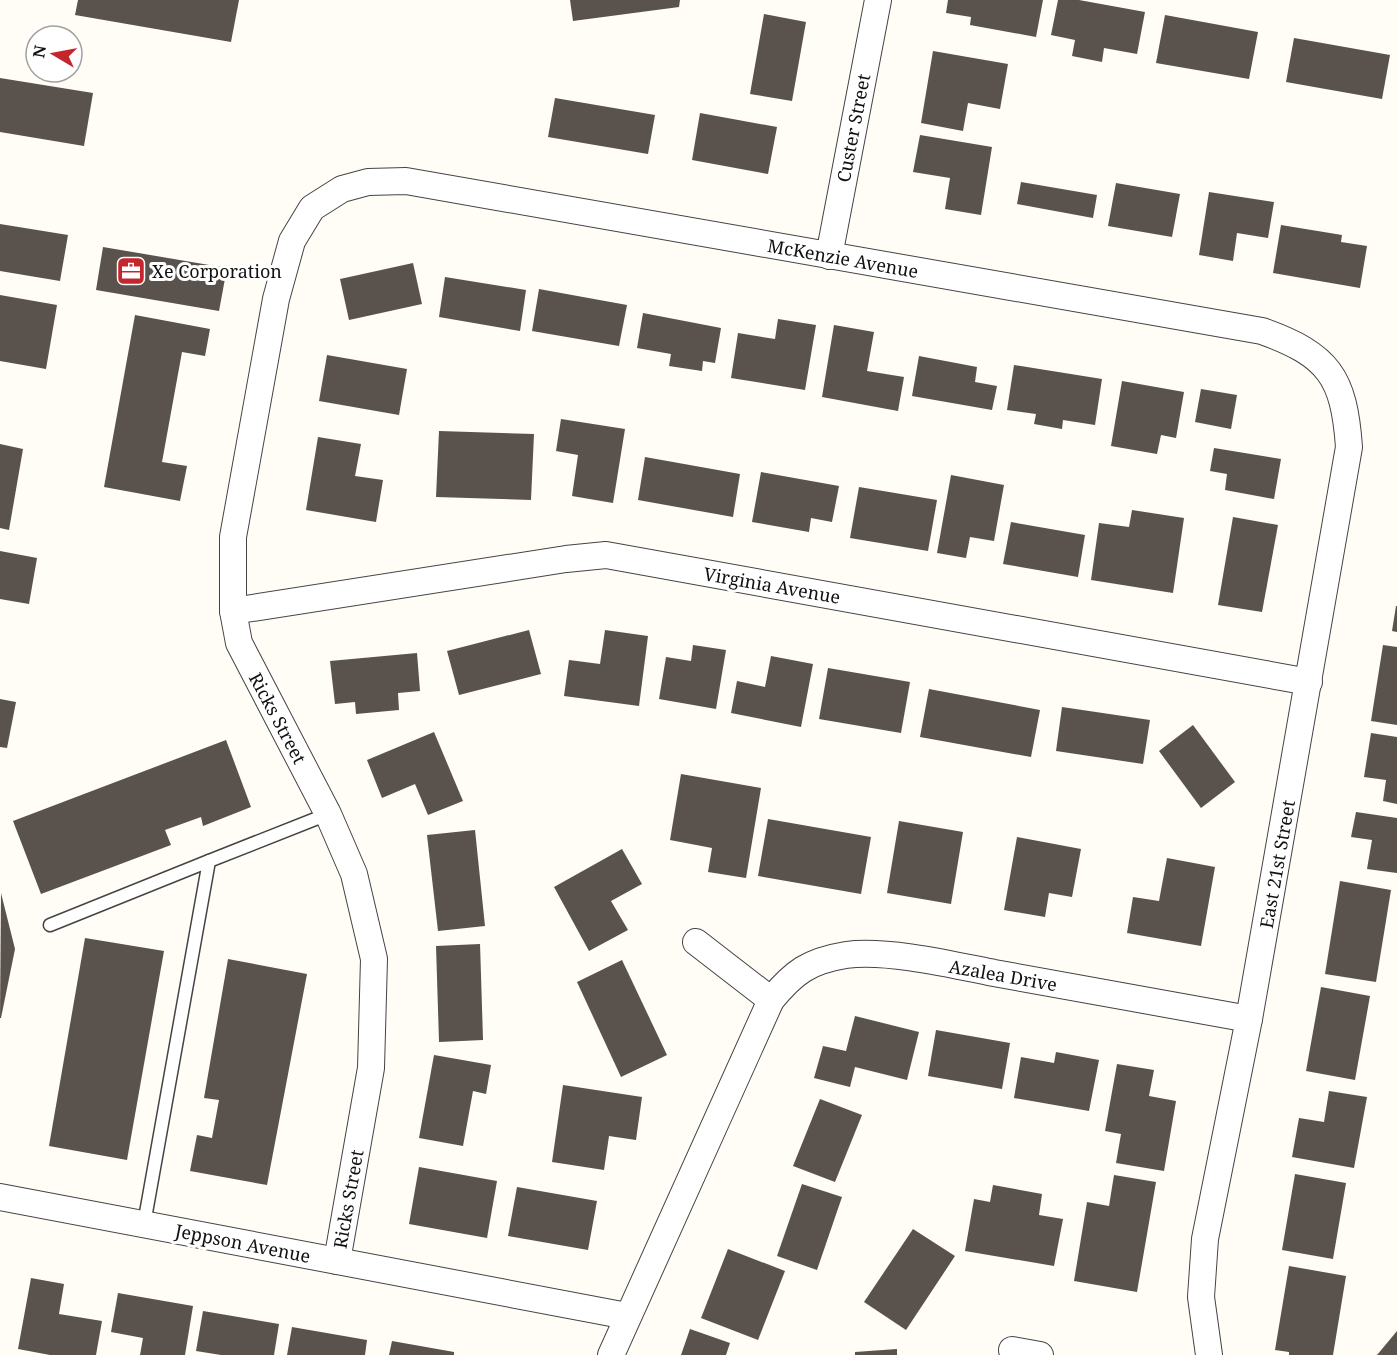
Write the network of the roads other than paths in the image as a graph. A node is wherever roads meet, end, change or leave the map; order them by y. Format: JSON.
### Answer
{"nodes":[{"id":1,"x":878,"y":0,"type":"edge"},
{"id":2,"x":342,"y":189,"type":"joint"},
{"id":3,"x":829,"y":256,"type":"junction"},
{"id":4,"x":1331,"y":374,"type":"joint"},
{"id":5,"x":233,"y":610,"type":"junction"},
{"id":6,"x":1309,"y":682,"type":"junction"},
{"id":7,"x":328,"y":814,"type":"junction"},
{"id":8,"x":209,"y":861,"type":"junction"},
{"id":9,"x":50,"y":925,"type":"dead end"},
{"id":10,"x":696,"y":942,"type":"dead end"},
{"id":11,"x":771,"y":1000,"type":"junction"},
{"id":12,"x":1249,"y":1020,"type":"junction"},
{"id":13,"x":0,"y":1197,"type":"edge"},
{"id":14,"x":144,"y":1224,"type":"junction"},
{"id":15,"x":337,"y":1261,"type":"junction"},
{"id":16,"x":627,"y":1316,"type":"junction"},
{"id":17,"x":1012,"y":1350,"type":"dead end"},
{"id":18,"x":611,"y":1355,"type":"edge"},
{"id":19,"x":1041,"y":1355,"type":"edge"},
{"id":20,"x":1209,"y":1355,"type":"edge"}],
"edges":[{"from":1,"to":3,"type":"street","name":"Custer Street"},
{"from":2,"to":3,"type":"street","name":"McKenzie Avenue"},
{"from":2,"to":5,"type":"street","name":"Ricks Street"},
{"from":3,"to":4,"type":"street","name":"McKenzie Avenue"},
{"from":4,"to":6,"type":"street","name":"East 21st Street"},
{"from":5,"to":6,"type":"street","name":"Virginia Avenue"},
{"from":5,"to":7,"type":"street","name":"Ricks Street"},
{"from":6,"to":12,"type":"street","name":"East 21st Street"},
{"from":7,"to":8,"type":"lane"},
{"from":7,"to":15,"type":"street","name":"Ricks Street"},
{"from":8,"to":9,"type":"lane"},
{"from":8,"to":14,"type":"lane"},
{"from":10,"to":11,"type":"street"},
{"from":11,"to":12,"type":"street","name":"Azalea Drive"},
{"from":11,"to":16,"type":"street","name":"Azalea Drive"},
{"from":12,"to":20,"type":"street","name":"East 21st Street"},
{"from":13,"to":14,"type":"street","name":"Jeppson Avenue"},
{"from":14,"to":15,"type":"street","name":"Jeppson Avenue"},
{"from":15,"to":16,"type":"street","name":"Jeppson Avenue"},
{"from":16,"to":18,"type":"street","name":"Azalea Drive"},
{"from":17,"to":19,"type":"street"}]}
